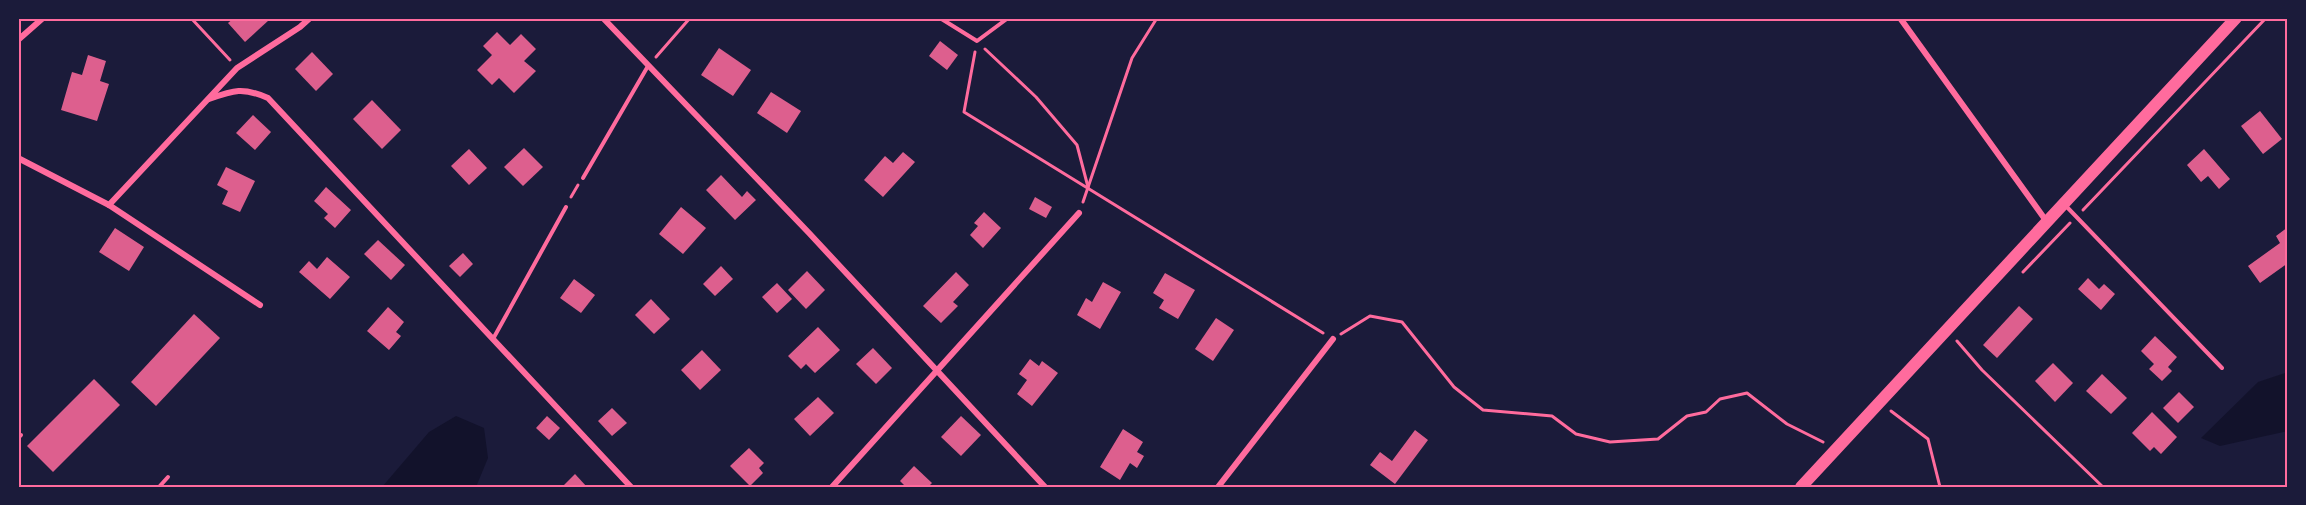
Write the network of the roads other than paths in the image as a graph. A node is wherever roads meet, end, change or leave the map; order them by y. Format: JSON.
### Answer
{"nodes":[{"id":1,"x":43,"y":18,"type":"edge"},
{"id":2,"x":310,"y":18,"type":"edge"},
{"id":3,"x":603,"y":18,"type":"edge"},
{"id":4,"x":940,"y":18,"type":"edge"},
{"id":5,"x":1008,"y":18,"type":"edge"},
{"id":6,"x":1900,"y":18,"type":"edge"},
{"id":7,"x":2236,"y":18,"type":"edge"},
{"id":8,"x":18,"y":40,"type":"edge"},
{"id":9,"x":649,"y":66,"type":"junction"},
{"id":10,"x":209,"y":99,"type":"junction"},
{"id":11,"x":18,"y":158,"type":"edge"},
{"id":12,"x":583,"y":178,"type":"road end"},
{"id":13,"x":2064,"y":204,"type":"junction"},
{"id":14,"x":109,"y":205,"type":"junction"},
{"id":15,"x":566,"y":207,"type":"road end"},
{"id":16,"x":1079,"y":213,"type":"road end"},
{"id":17,"x":2048,"y":223,"type":"junction"},
{"id":18,"x":260,"y":305,"type":"dead end"},
{"id":19,"x":493,"y":339,"type":"junction"},
{"id":20,"x":1333,"y":339,"type":"road end"},
{"id":21,"x":2222,"y":368,"type":"dead end"},
{"id":22,"x":938,"y":372,"type":"junction"},
{"id":23,"x":168,"y":477,"type":"dead end"},
{"id":24,"x":159,"y":487,"type":"edge"},
{"id":25,"x":632,"y":487,"type":"edge"},
{"id":26,"x":832,"y":487,"type":"edge"},
{"id":27,"x":1045,"y":487,"type":"edge"},
{"id":28,"x":1218,"y":487,"type":"edge"},
{"id":29,"x":1801,"y":487,"type":"edge"}],
"edges":[{"from":1,"to":8,"type":"street"},
{"from":2,"to":10,"type":"street"},
{"from":3,"to":9,"type":"street"},
{"from":4,"to":5,"type":"lane"},
{"from":6,"to":17,"type":"street"},
{"from":7,"to":13,"type":"main road"},
{"from":9,"to":12,"type":"lane"},
{"from":9,"to":22,"type":"street"},
{"from":10,"to":14,"type":"street"},
{"from":10,"to":19,"type":"street"},
{"from":11,"to":14,"type":"street"},
{"from":13,"to":17,"type":"main road"},
{"from":13,"to":21,"type":"lane"},
{"from":14,"to":18,"type":"street"},
{"from":15,"to":19,"type":"lane"},
{"from":16,"to":22,"type":"street"},
{"from":17,"to":29,"type":"main road"},
{"from":19,"to":25,"type":"street"},
{"from":20,"to":28,"type":"street"},
{"from":22,"to":26,"type":"street"},
{"from":22,"to":27,"type":"street"},
{"from":23,"to":24,"type":"lane"}]}
